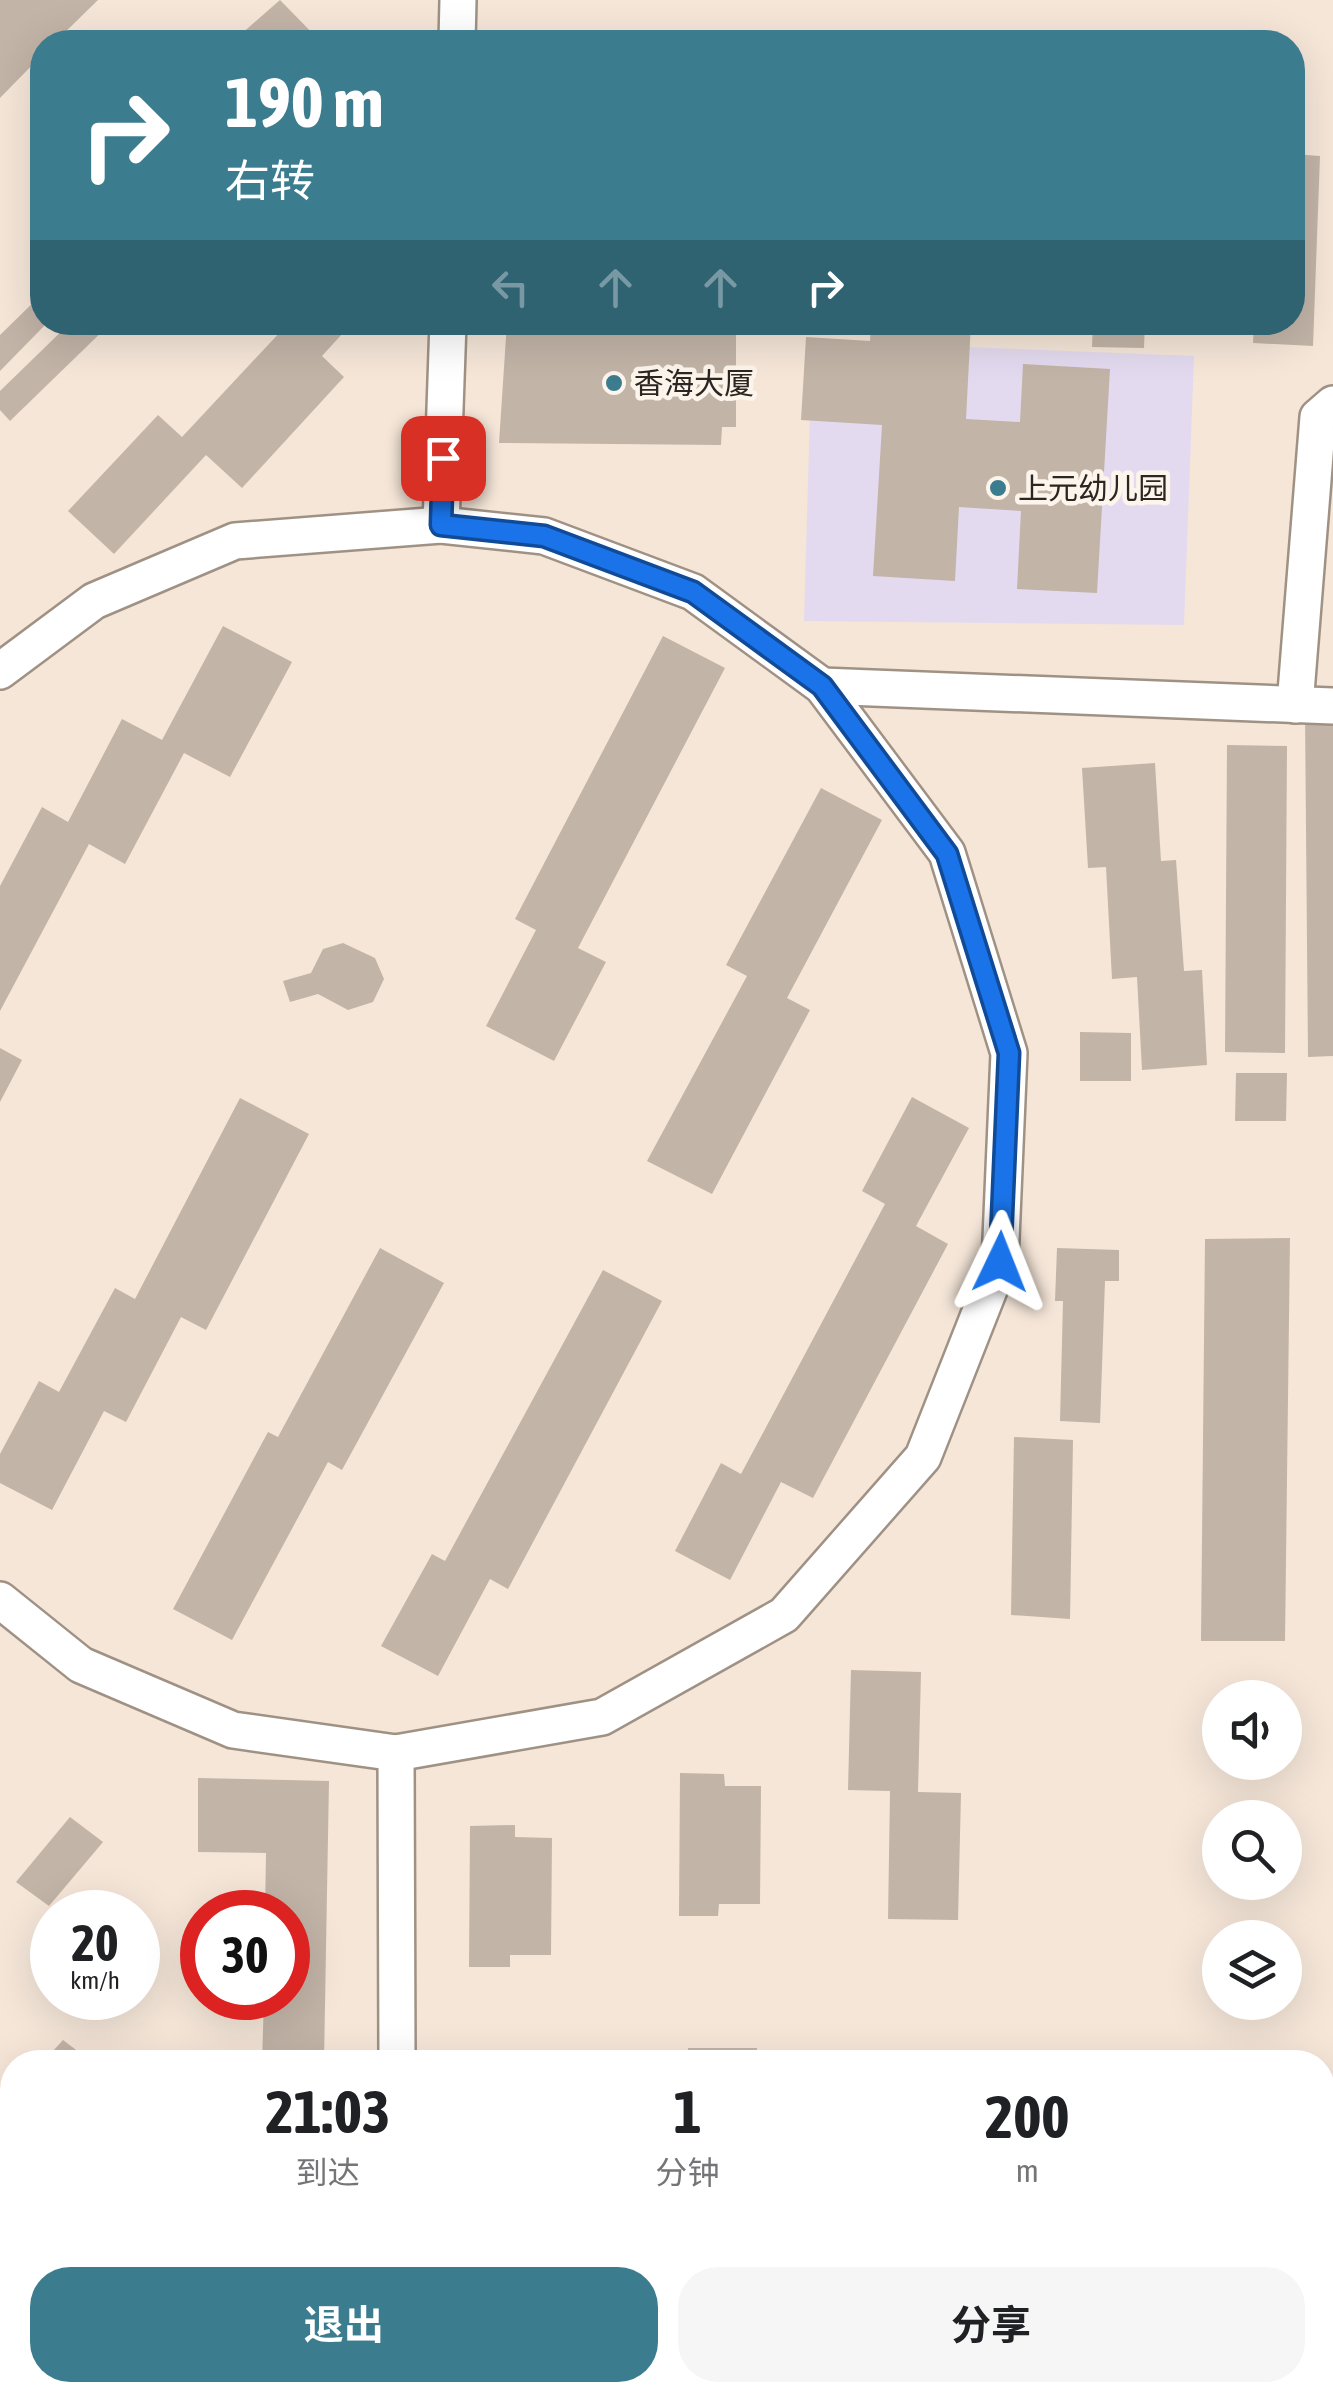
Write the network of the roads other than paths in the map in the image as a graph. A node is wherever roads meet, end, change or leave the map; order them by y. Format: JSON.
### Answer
{"nodes":[{"id":1,"x":458,"y":0,"type":"edge"},
{"id":2,"x":457,"y":30,"type":"edge"},
{"id":3,"x":448,"y":335,"type":"edge"},
{"id":4,"x":1333,"y":404,"type":"edge"},
{"id":5,"x":441,"y":525,"type":"junction"},
{"id":6,"x":0,"y":672,"type":"edge"},
{"id":7,"x":822,"y":686,"type":"junction"},
{"id":8,"x":1295,"y":705,"type":"junction"},
{"id":9,"x":1333,"y":706,"type":"edge"},
{"id":10,"x":0,"y":1600,"type":"edge"},
{"id":11,"x":396,"y":1753,"type":"junction"},
{"id":12,"x":397,"y":2050,"type":"edge"}],
"edges":[{"from":1,"to":2,"type":"street"},
{"from":3,"to":5,"type":"street"},
{"from":4,"to":8,"type":"street"},
{"from":5,"to":6,"type":"street"},
{"from":5,"to":7,"type":"street"},
{"from":7,"to":8,"type":"street"},
{"from":7,"to":11,"type":"street"},
{"from":8,"to":9,"type":"street"},
{"from":10,"to":11,"type":"street"},
{"from":11,"to":12,"type":"street"}]}
